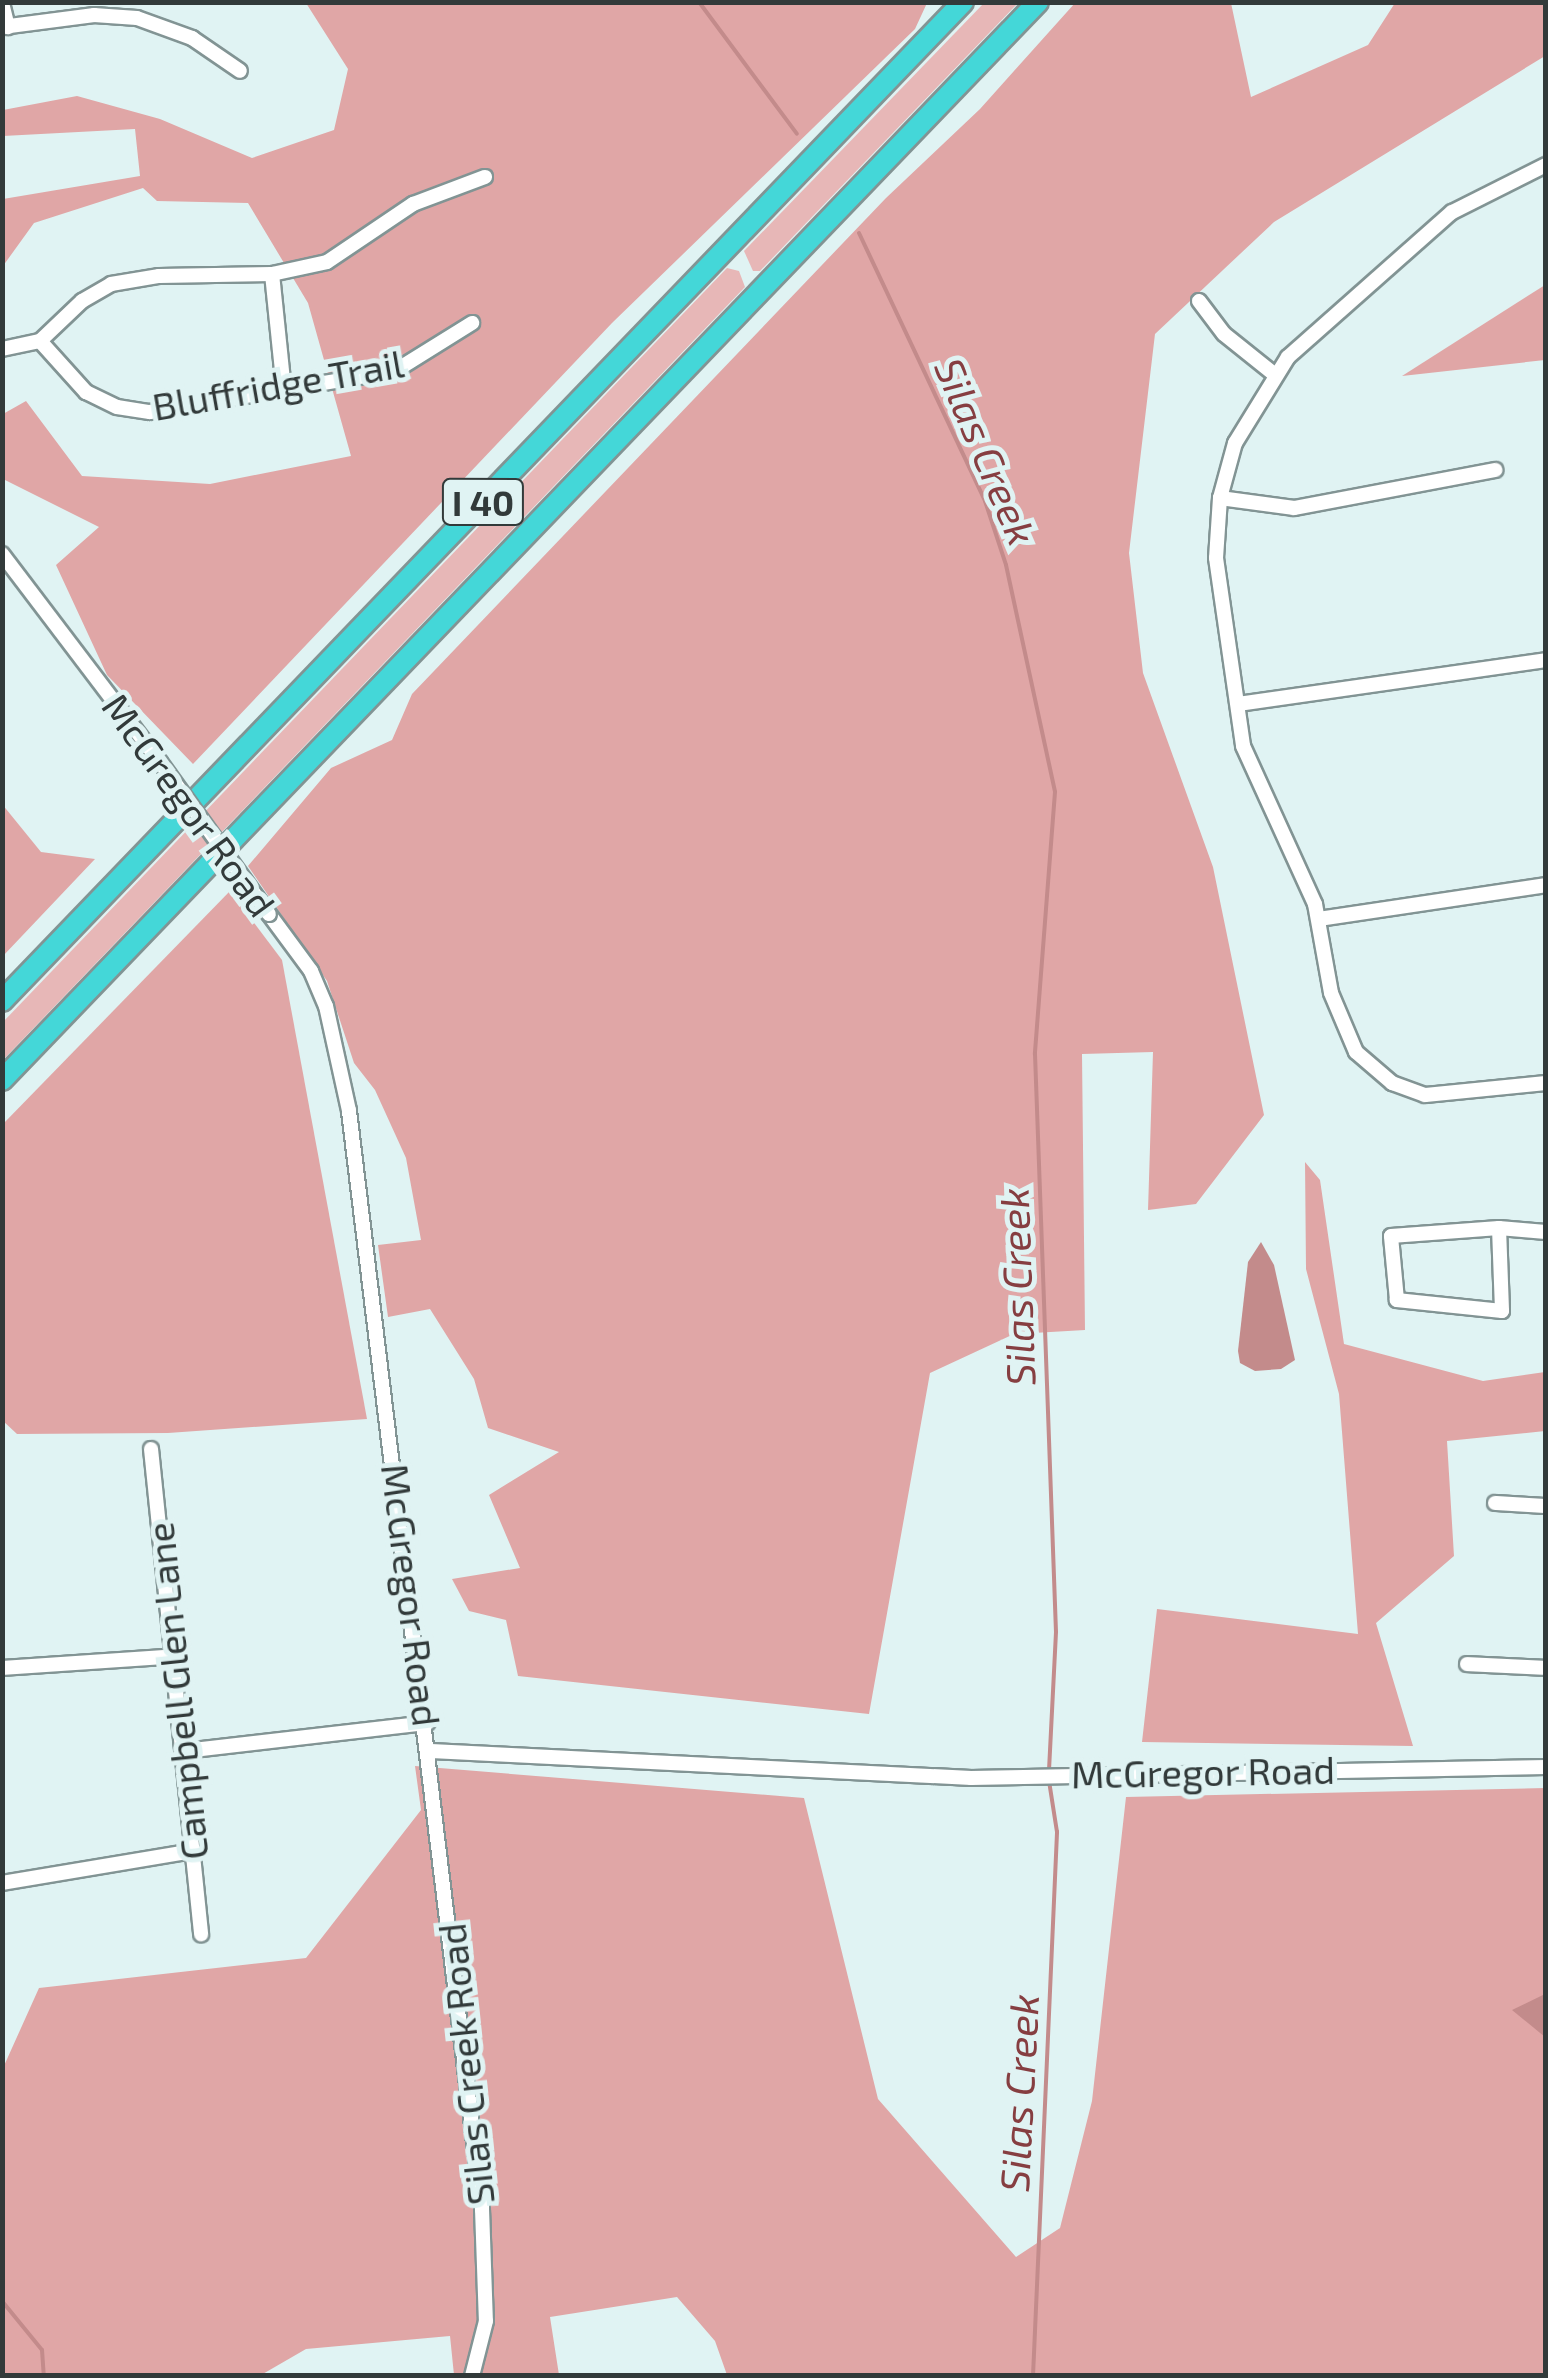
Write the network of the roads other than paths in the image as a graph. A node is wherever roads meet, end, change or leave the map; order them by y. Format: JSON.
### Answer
{"nodes":[{"id":1,"x":963,"y":2,"type":"edge"},
{"id":2,"x":1038,"y":2,"type":"edge"},
{"id":3,"x":2,"y":3,"type":"edge"},
{"id":4,"x":5,"y":27,"type":"edge"},
{"id":5,"x":240,"y":71,"type":"dead end"},
{"id":6,"x":1546,"y":164,"type":"edge"},
{"id":7,"x":485,"y":177,"type":"dead end"},
{"id":8,"x":272,"y":274,"type":"junction"},
{"id":9,"x":1199,"y":301,"type":"dead end"},
{"id":10,"x":472,"y":323,"type":"dead end"},
{"id":11,"x":40,"y":341,"type":"junction"},
{"id":12,"x":2,"y":349,"type":"edge"},
{"id":13,"x":1274,"y":374,"type":"junction"},
{"id":14,"x":284,"y":390,"type":"junction"},
{"id":15,"x":1495,"y":470,"type":"dead end"},
{"id":16,"x":1220,"y":498,"type":"junction"},
{"id":17,"x":2,"y":554,"type":"edge"},
{"id":18,"x":1546,"y":660,"type":"edge"},
{"id":19,"x":1238,"y":704,"type":"junction"},
{"id":20,"x":1546,"y":885,"type":"edge"},
{"id":21,"x":1319,"y":920,"type":"junction"},
{"id":22,"x":2,"y":1001,"type":"edge"},
{"id":23,"x":2,"y":1080,"type":"edge"},
{"id":24,"x":1546,"y":1083,"type":"edge"},
{"id":25,"x":1499,"y":1228,"type":"junction"},
{"id":26,"x":1546,"y":1232,"type":"edge"},
{"id":27,"x":151,"y":1448,"type":"dead end"},
{"id":28,"x":1495,"y":1502,"type":"dead end"},
{"id":29,"x":1546,"y":1506,"type":"edge"},
{"id":30,"x":176,"y":1656,"type":"junction"},
{"id":31,"x":1467,"y":1664,"type":"dead end"},
{"id":32,"x":2,"y":1668,"type":"edge"},
{"id":33,"x":1546,"y":1668,"type":"edge"},
{"id":34,"x":427,"y":1722,"type":"junction"},
{"id":35,"x":185,"y":1751,"type":"junction"},
{"id":36,"x":431,"y":1751,"type":"junction"},
{"id":37,"x":1546,"y":1767,"type":"edge"},
{"id":38,"x":194,"y":1850,"type":"junction"},
{"id":39,"x":2,"y":1882,"type":"edge"},
{"id":40,"x":202,"y":1934,"type":"dead end"},
{"id":41,"x":472,"y":2376,"type":"edge"}],
"edges":[{"from":1,"to":22,"type":"highway","number":"I 40"},
{"from":2,"to":23,"type":"highway","number":"I 40"},
{"from":3,"to":4,"type":"street"},
{"from":4,"to":5,"type":"street"},
{"from":6,"to":13,"type":"street"},
{"from":7,"to":8,"type":"street"},
{"from":8,"to":11,"type":"street"},
{"from":8,"to":14,"type":"street"},
{"from":9,"to":13,"type":"street"},
{"from":10,"to":14,"type":"street","name":"Bluffridge Trail"},
{"from":11,"to":12,"type":"street"},
{"from":11,"to":14,"type":"street","name":"Bluffridge Trail"},
{"from":13,"to":16,"type":"street"},
{"from":15,"to":16,"type":"street"},
{"from":16,"to":19,"type":"street"},
{"from":17,"to":34,"type":"street","name":"McGregor Road","bridge":true},
{"from":18,"to":19,"type":"street"},
{"from":19,"to":21,"type":"street"},
{"from":20,"to":21,"type":"street"},
{"from":21,"to":24,"type":"street"},
{"from":25,"to":25,"type":"street"},
{"from":25,"to":26,"type":"street"},
{"from":27,"to":30,"type":"street","name":"Campbell Glen Lane"},
{"from":28,"to":29,"type":"street"},
{"from":30,"to":32,"type":"street"},
{"from":30,"to":35,"type":"street","name":"Campbell Glen Lane"},
{"from":31,"to":33,"type":"street"},
{"from":34,"to":35,"type":"street"},
{"from":34,"to":36,"type":"street","name":"McGregor Road"},
{"from":35,"to":38,"type":"street","name":"Campbell Glen Lane"},
{"from":36,"to":37,"type":"street","name":"McGregor Road"},
{"from":36,"to":41,"type":"street","name":"Silas Creek Road"},
{"from":38,"to":39,"type":"street"},
{"from":38,"to":40,"type":"street","name":"Campbell Glen Lane"}]}
